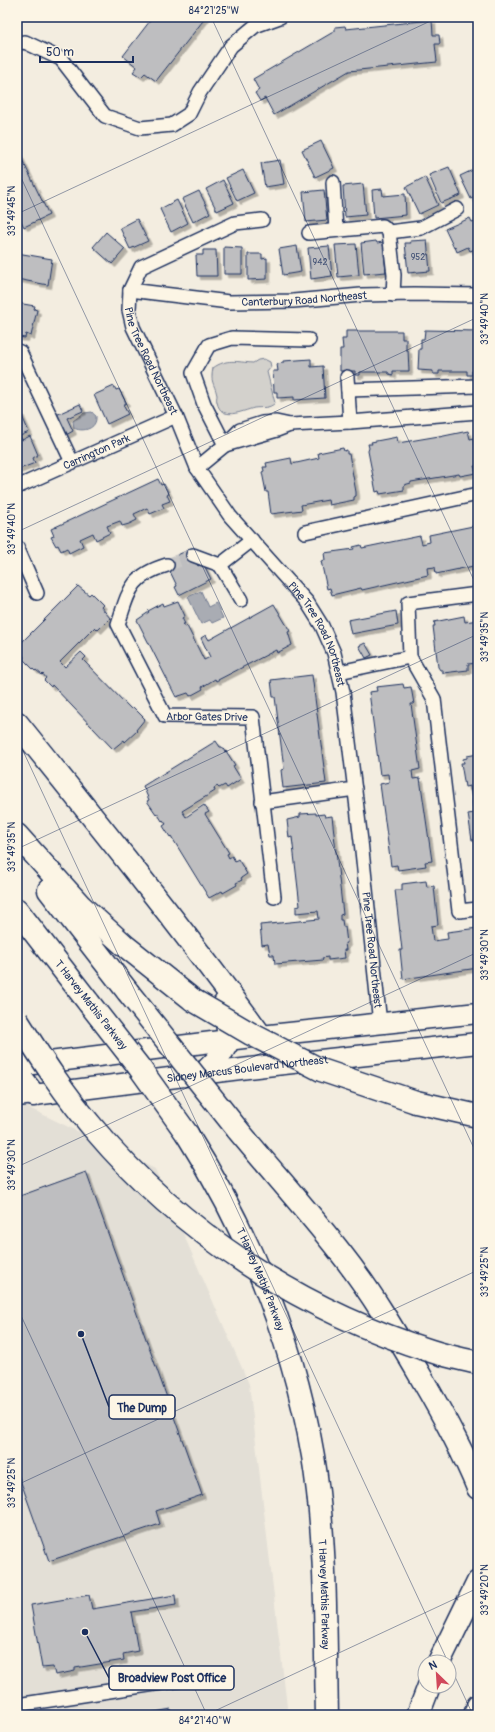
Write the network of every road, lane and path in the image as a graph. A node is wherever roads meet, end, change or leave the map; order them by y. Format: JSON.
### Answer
{"nodes":[{"id":1,"x":280,"y":17,"type":"edge"},
{"id":2,"x":17,"y":43,"type":"edge"},
{"id":3,"x":333,"y":182,"type":"dead end"},
{"id":4,"x":457,"y":209,"type":"dead end"},
{"id":5,"x":262,"y":220,"type":"dead end"},
{"id":6,"x":336,"y":230,"type":"junction"},
{"id":7,"x":389,"y":232,"type":"junction"},
{"id":8,"x":309,"y":233,"type":"dead end"},
{"id":9,"x":130,"y":290,"type":"junction"},
{"id":10,"x":393,"y":294,"type":"junction"},
{"id":11,"x":478,"y":296,"type":"edge"},
{"id":12,"x":310,"y":340,"type":"dead end"},
{"id":13,"x":17,"y":351,"type":"edge"},
{"id":14,"x":478,"y":386,"type":"edge"},
{"id":15,"x":478,"y":412,"type":"edge"},
{"id":16,"x":176,"y":416,"type":"junction"},
{"id":17,"x":350,"y":422,"type":"junction"},
{"id":18,"x":226,"y":445,"type":"junction"},
{"id":19,"x":72,"y":462,"type":"junction"},
{"id":20,"x":197,"y":468,"type":"junction"},
{"id":21,"x":17,"y":487,"type":"edge"},
{"id":22,"x":478,"y":494,"type":"edge"},
{"id":23,"x":305,"y":532,"type":"dead end"},
{"id":24,"x":252,"y":540,"type":"junction"},
{"id":25,"x":17,"y":547,"type":"edge"},
{"id":26,"x":193,"y":555,"type":"tunnel mouth"},
{"id":27,"x":167,"y":565,"type":"tunnel mouth"},
{"id":28,"x":220,"y":565,"type":"junction"},
{"id":29,"x":37,"y":593,"type":"dead end"},
{"id":30,"x":478,"y":594,"type":"edge"},
{"id":31,"x":240,"y":600,"type":"dead end"},
{"id":32,"x":410,"y":657,"type":"junction"},
{"id":33,"x":339,"y":672,"type":"junction"},
{"id":34,"x":17,"y":723,"type":"edge"},
{"id":35,"x":355,"y":789,"type":"junction"},
{"id":36,"x":262,"y":802,"type":"junction"},
{"id":37,"x":17,"y":835,"type":"edge"},
{"id":38,"x":17,"y":843,"type":"edge"},
{"id":39,"x":274,"y":897,"type":"dead end"},
{"id":40,"x":478,"y":909,"type":"edge"},
{"id":41,"x":17,"y":910,"type":"edge"},
{"id":42,"x":224,"y":984,"type":"junction"},
{"id":43,"x":478,"y":1013,"type":"edge"},
{"id":44,"x":17,"y":1020,"type":"edge"},
{"id":45,"x":380,"y":1024,"type":"junction"},
{"id":46,"x":261,"y":1036,"type":"junction"},
{"id":47,"x":229,"y":1040,"type":"junction"},
{"id":48,"x":478,"y":1043,"type":"edge"},
{"id":49,"x":17,"y":1066,"type":"edge"},
{"id":50,"x":17,"y":1073,"type":"edge"},
{"id":51,"x":202,"y":1075,"type":"junction"},
{"id":52,"x":26,"y":1096,"type":"edge"},
{"id":53,"x":478,"y":1116,"type":"edge"},
{"id":54,"x":478,"y":1363,"type":"edge"},
{"id":55,"x":478,"y":1488,"type":"edge"},
{"id":56,"x":478,"y":1582,"type":"edge"},
{"id":57,"x":443,"y":1654,"type":"edge"},
{"id":58,"x":201,"y":1678,"type":"dead end"},
{"id":59,"x":426,"y":1694,"type":"edge"},
{"id":60,"x":17,"y":1705,"type":"edge"},
{"id":61,"x":478,"y":1706,"type":"edge"},
{"id":62,"x":327,"y":1715,"type":"edge"},
{"id":63,"x":418,"y":1715,"type":"edge"},
{"id":64,"x":475,"y":1715,"type":"edge"}],
"edges":[{"from":1,"to":2,"type":"street"},
{"from":3,"to":6,"type":"street"},
{"from":4,"to":7,"type":"street"},
{"from":5,"to":9,"type":"street"},
{"from":6,"to":7,"type":"street"},
{"from":6,"to":8,"type":"street"},
{"from":7,"to":10,"type":"street"},
{"from":9,"to":10,"type":"street","name":"Canterbury Road Northeast"},
{"from":9,"to":16,"type":"street","name":"Pine Tree Road Northeast"},
{"from":10,"to":11,"type":"street","name":"Canterbury Road Northeast"},
{"from":12,"to":18,"type":"street"},
{"from":13,"to":19,"type":"street"},
{"from":14,"to":17,"type":"street"},
{"from":15,"to":17,"type":"street"},
{"from":16,"to":19,"type":"street","name":"Carrington Park"},
{"from":16,"to":20,"type":"street","name":"Pine Tree Road Northeast"},
{"from":17,"to":18,"type":"street"},
{"from":18,"to":20,"type":"street"},
{"from":19,"to":21,"type":"street","name":"Carrington Park"},
{"from":20,"to":24,"type":"street","name":"Pine Tree Road Northeast"},
{"from":22,"to":23,"type":"street"},
{"from":24,"to":28,"type":"street"},
{"from":24,"to":33,"type":"street","name":"Pine Tree Road Northeast"},
{"from":25,"to":29,"type":"street"},
{"from":26,"to":28,"type":"street"},
{"from":27,"to":36,"type":"street","name":"Arbor Gates Drive"},
{"from":28,"to":31,"type":"street"},
{"from":30,"to":32,"type":"street"},
{"from":32,"to":33,"type":"street"},
{"from":32,"to":40,"type":"street"},
{"from":33,"to":35,"type":"street","name":"Pine Tree Road Northeast"},
{"from":34,"to":42,"type":"highway"},
{"from":35,"to":36,"type":"street"},
{"from":35,"to":45,"type":"street","name":"Pine Tree Road Northeast"},
{"from":36,"to":39,"type":"street","name":"Arbor Gates Drive"},
{"from":37,"to":53,"type":"highway","bridge":true},
{"from":38,"to":55,"type":"highway","bridge":true},
{"from":41,"to":62,"type":"highway","name":"T Harvey Mathis Parkway","bridge":true},
{"from":42,"to":46,"type":"highway"},
{"from":42,"to":47,"type":"highway"},
{"from":43,"to":45,"type":"main road"},
{"from":44,"to":54,"type":"highway","bridge":true},
{"from":45,"to":46,"type":"main road"},
{"from":46,"to":47,"type":"main road"},
{"from":47,"to":49,"type":"main road"},
{"from":47,"to":51,"type":"highway"},
{"from":48,"to":51,"type":"main road","name":"Sidney Marcus Boulevard Northeast"},
{"from":50,"to":52,"type":"highway"},
{"from":51,"to":52,"type":"main road","name":"Sidney Marcus Boulevard Northeast"},
{"from":56,"to":57,"type":"highway"},
{"from":58,"to":60,"type":"street"},
{"from":59,"to":63,"type":"highway"},
{"from":61,"to":64,"type":"highway"}]}
